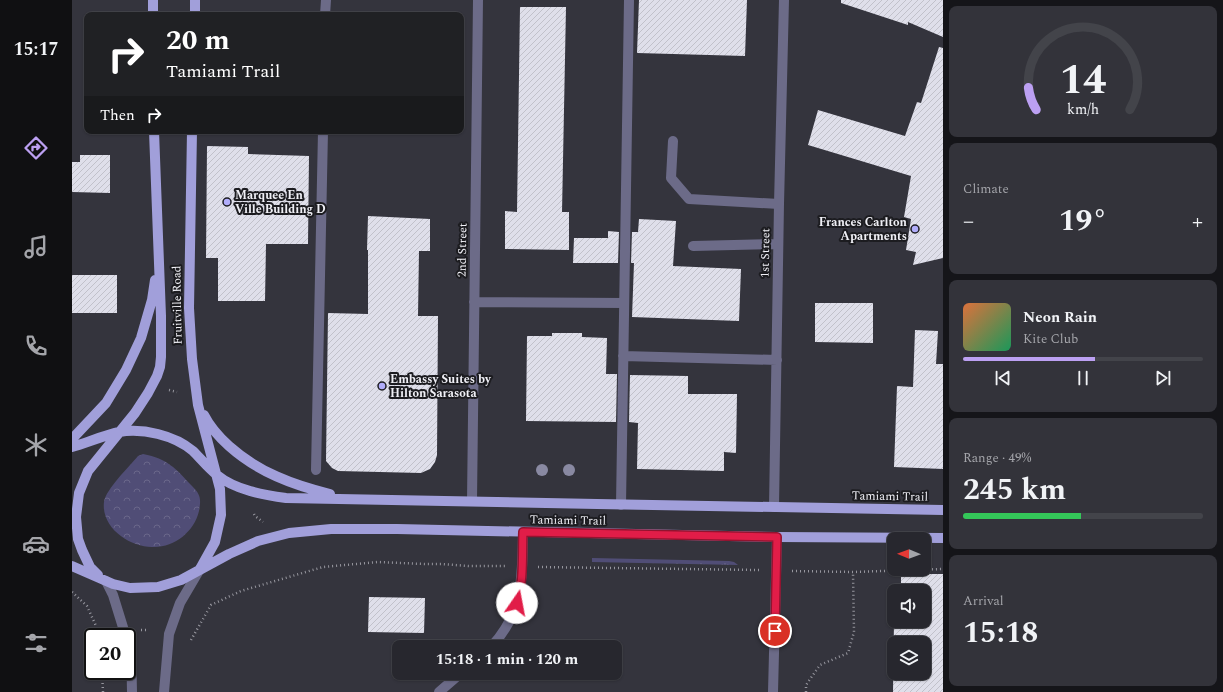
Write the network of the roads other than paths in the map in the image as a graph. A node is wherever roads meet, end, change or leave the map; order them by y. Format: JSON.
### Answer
{"nodes":[{"id":1,"x":153,"y":0,"type":"edge"},
{"id":2,"x":195,"y":0,"type":"edge"},
{"id":3,"x":326,"y":0,"type":"edge"},
{"id":4,"x":478,"y":0,"type":"edge"},
{"id":5,"x":629,"y":0,"type":"edge"},
{"id":6,"x":784,"y":0,"type":"edge"},
{"id":7,"x":153,"y":12,"type":"edge"},
{"id":8,"x":195,"y":12,"type":"edge"},
{"id":9,"x":325,"y":12,"type":"edge"},
{"id":10,"x":154,"y":134,"type":"edge"},
{"id":11,"x":192,"y":134,"type":"edge"},
{"id":12,"x":323,"y":134,"type":"edge"},
{"id":13,"x":673,"y":141,"type":"dead end"},
{"id":14,"x":779,"y":204,"type":"junction"},
{"id":15,"x":778,"y":244,"type":"junction"},
{"id":16,"x":692,"y":246,"type":"dead end"},
{"id":17,"x":159,"y":256,"type":"junction"},
{"id":18,"x":474,"y":302,"type":"junction"},
{"id":19,"x":624,"y":303,"type":"junction"},
{"id":20,"x":623,"y":356,"type":"junction"},
{"id":21,"x":777,"y":360,"type":"junction"},
{"id":22,"x":198,"y":405,"type":"junction"},
{"id":23,"x":119,"y":432,"type":"junction"},
{"id":24,"x":72,"y":439,"type":"edge"},
{"id":25,"x":72,"y":447,"type":"edge"},
{"id":26,"x":316,"y":470,"type":"dead end"},
{"id":27,"x":217,"y":475,"type":"junction"},
{"id":28,"x":348,"y":499,"type":"junction"},
{"id":29,"x":472,"y":501,"type":"junction"},
{"id":30,"x":621,"y":505,"type":"junction"},
{"id":31,"x":774,"y":507,"type":"junction"},
{"id":32,"x":943,"y":510,"type":"edge"},
{"id":33,"x":523,"y":532,"type":"junction"},
{"id":34,"x":777,"y":537,"type":"junction"},
{"id":35,"x":943,"y":538,"type":"edge"},
{"id":36,"x":72,"y":545,"type":"edge"},
{"id":37,"x":82,"y":550,"type":"junction"},
{"id":38,"x":72,"y":566,"type":"edge"},
{"id":39,"x":200,"y":569,"type":"junction"},
{"id":40,"x":106,"y":581,"type":"junction"},
{"id":41,"x":124,"y":628,"type":"edge"},
{"id":42,"x":496,"y":640,"type":"edge"},
{"id":43,"x":132,"y":680,"type":"edge"},
{"id":44,"x":452,"y":680,"type":"edge"},
{"id":45,"x":132,"y":692,"type":"edge"},
{"id":46,"x":164,"y":692,"type":"edge"},
{"id":47,"x":439,"y":692,"type":"edge"},
{"id":48,"x":773,"y":692,"type":"edge"}],
"edges":[{"from":1,"to":7,"type":"main road"},
{"from":2,"to":8,"type":"main road"},
{"from":3,"to":9,"type":"street"},
{"from":4,"to":18,"type":"street","name":"2nd Street"},
{"from":5,"to":19,"type":"street"},
{"from":6,"to":14,"type":"street","name":"1st Street"},
{"from":10,"to":17,"type":"main road","name":"Fruitville Road"},
{"from":11,"to":22,"type":"main road","name":"Fruitville Road"},
{"from":12,"to":26,"type":"street"},
{"from":13,"to":14,"type":"street"},
{"from":14,"to":15,"type":"street","name":"1st Street"},
{"from":15,"to":16,"type":"street"},
{"from":15,"to":21,"type":"street","name":"1st Street"},
{"from":17,"to":23,"type":"main road","name":"Fruitville Road"},
{"from":17,"to":24,"type":"main road"},
{"from":18,"to":19,"type":"street"},
{"from":18,"to":29,"type":"street","name":"2nd Street"},
{"from":19,"to":20,"type":"street"},
{"from":20,"to":21,"type":"street"},
{"from":20,"to":30,"type":"street"},
{"from":21,"to":31,"type":"street","name":"1st Street"},
{"from":22,"to":27,"type":"main road","name":"Fruitville Road"},
{"from":22,"to":28,"type":"main road"},
{"from":23,"to":25,"type":"main road"},
{"from":23,"to":27,"type":"main road","name":"Tamiami Trail"},
{"from":23,"to":37,"type":"main road","name":"Fruitville Road"},
{"from":27,"to":28,"type":"main road","name":"Tamiami Trail"},
{"from":27,"to":39,"type":"main road","name":"Fruitville Road"},
{"from":28,"to":29,"type":"main road","name":"Tamiami Trail"},
{"from":29,"to":30,"type":"main road","name":"Tamiami Trail"},
{"from":30,"to":31,"type":"main road","name":"Tamiami Trail"},
{"from":31,"to":32,"type":"main road","name":"Tamiami Trail"},
{"from":33,"to":34,"type":"main road","name":"Tamiami Trail"},
{"from":33,"to":39,"type":"main road","name":"Tamiami Trail"},
{"from":33,"to":42,"type":"street"},
{"from":34,"to":35,"type":"main road","name":"Tamiami Trail"},
{"from":34,"to":48,"type":"street"},
{"from":36,"to":37,"type":"main road"},
{"from":37,"to":40,"type":"main road","name":"Fruitville Road"},
{"from":38,"to":40,"type":"main road","name":"Tamiami Trail"},
{"from":39,"to":40,"type":"main road","name":"Tamiami Trail"},
{"from":39,"to":46,"type":"street"},
{"from":40,"to":41,"type":"street"},
{"from":43,"to":45,"type":"street"},
{"from":44,"to":47,"type":"street"}]}
